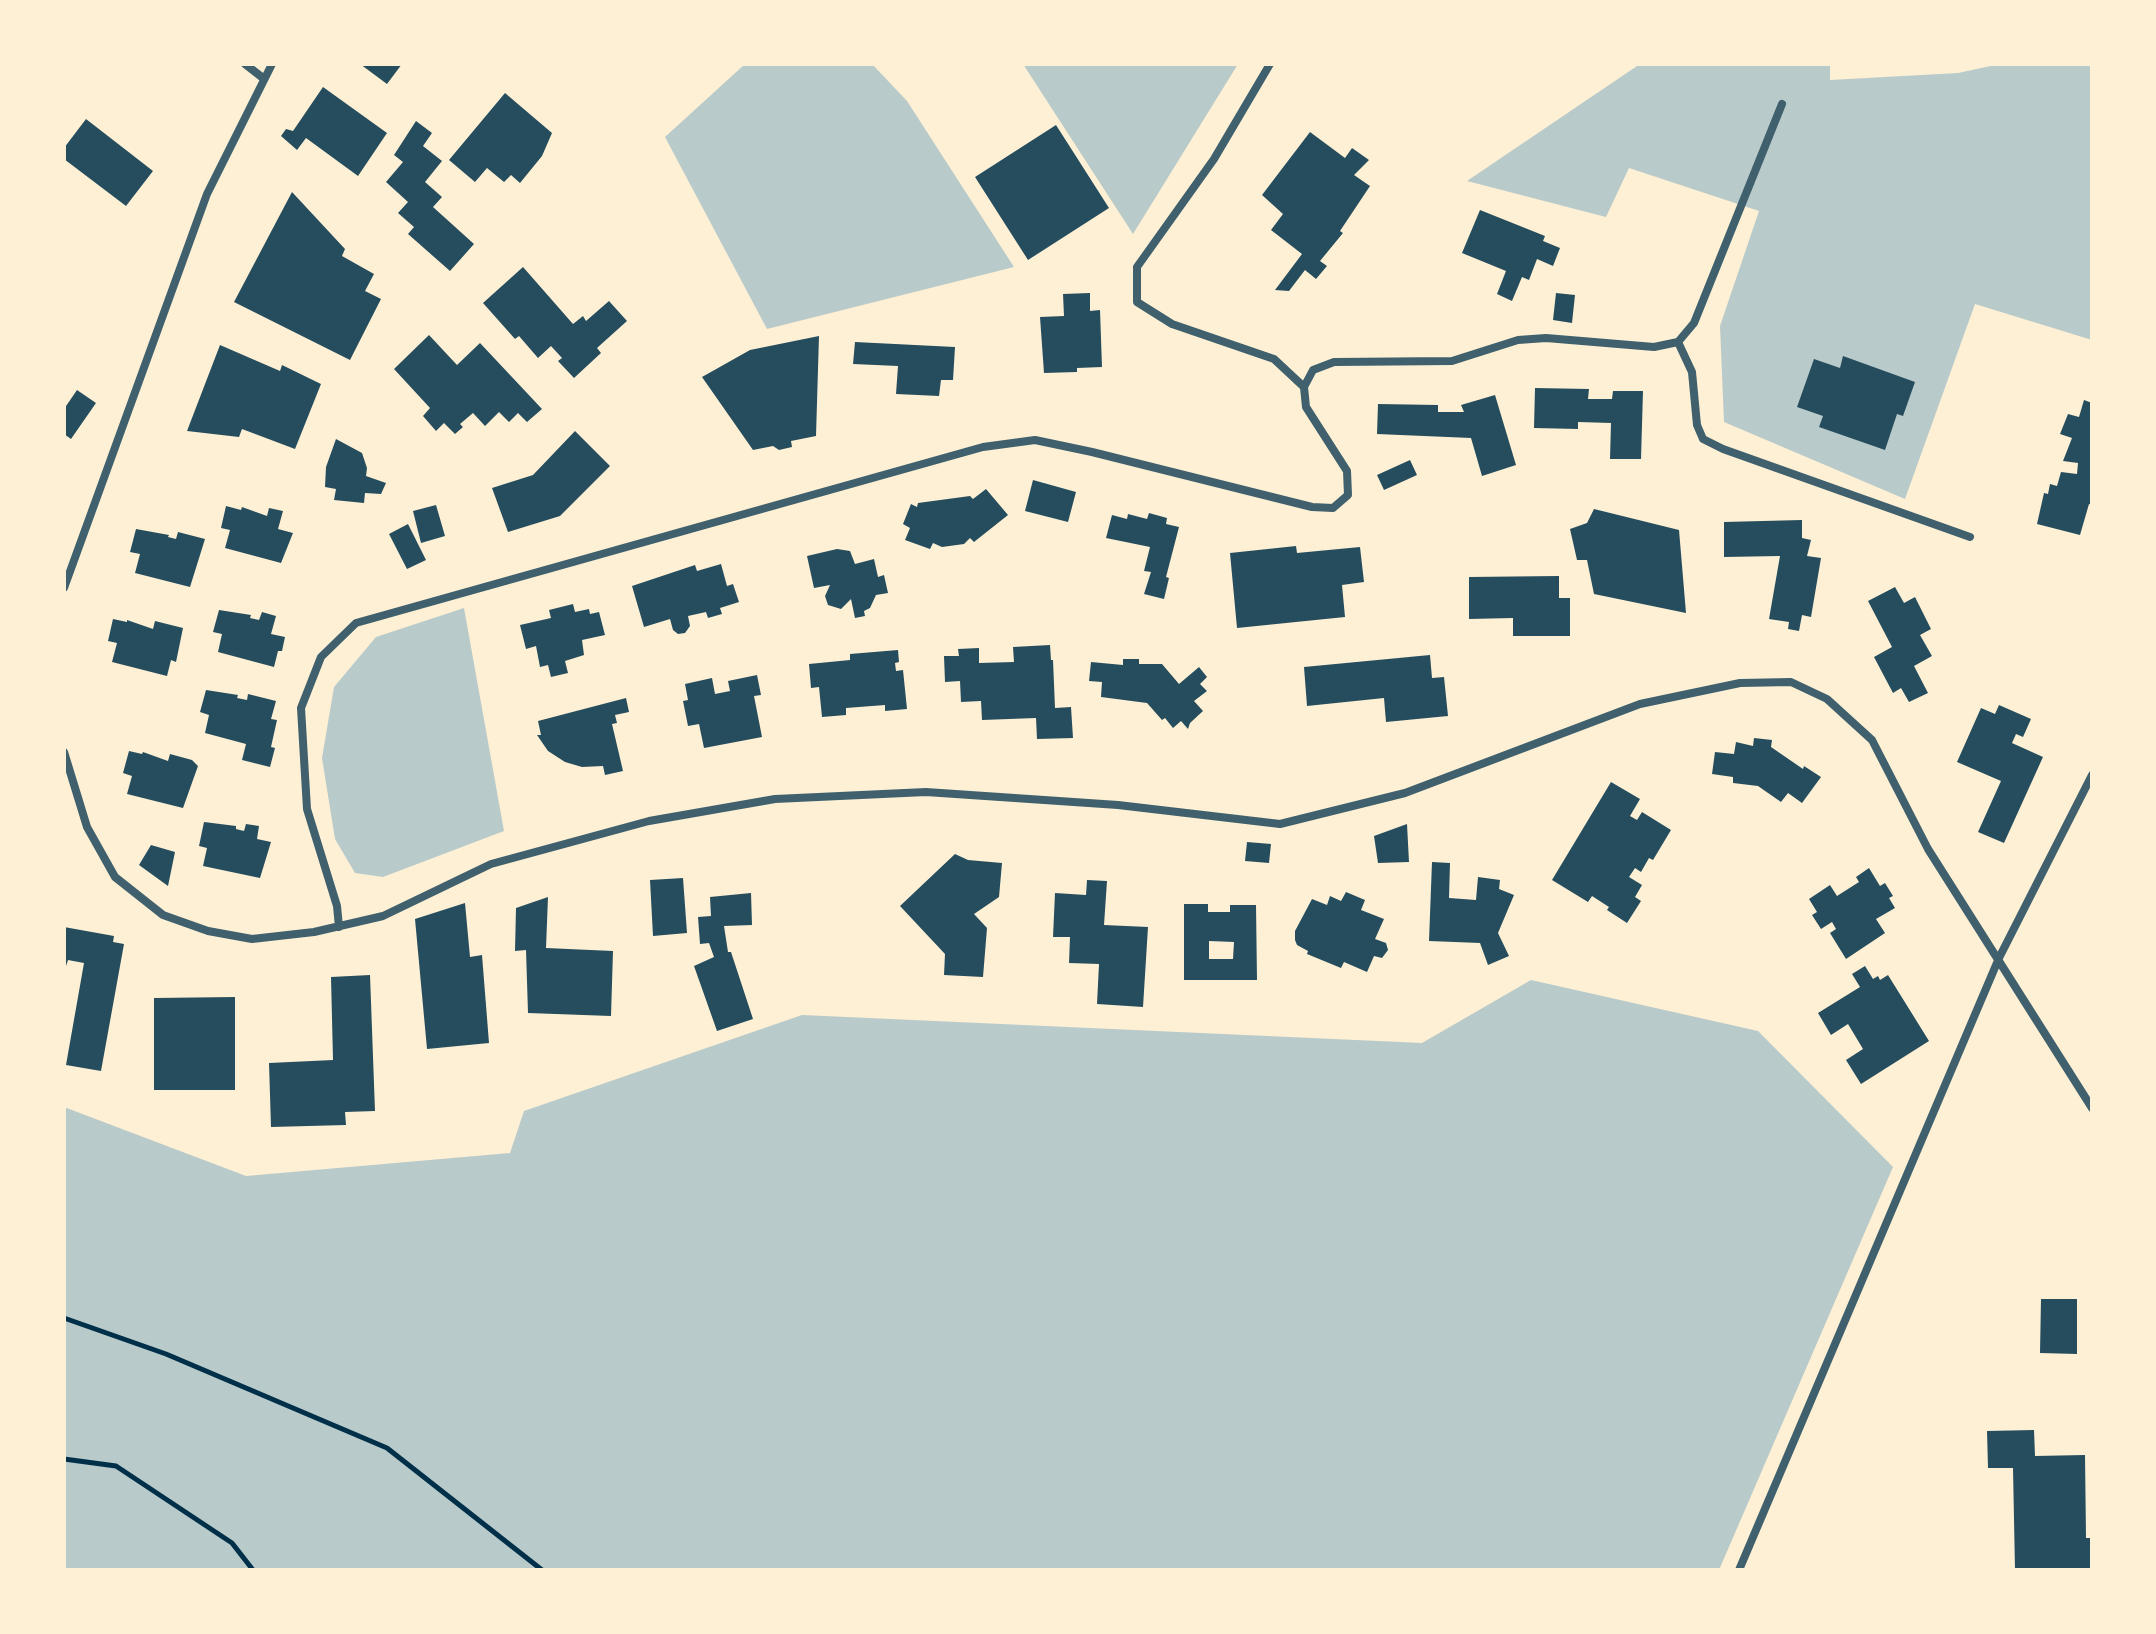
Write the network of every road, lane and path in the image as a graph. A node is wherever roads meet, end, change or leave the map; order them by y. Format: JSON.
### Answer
{"nodes":[{"id":1,"x":245,"y":64,"type":"edge"},
{"id":2,"x":272,"y":64,"type":"edge"},
{"id":3,"x":1270,"y":64,"type":"edge"},
{"id":4,"x":263,"y":78,"type":"junction"},
{"id":5,"x":1782,"y":104,"type":"dead end"},
{"id":6,"x":1678,"y":342,"type":"junction"},
{"id":7,"x":1304,"y":387,"type":"junction"},
{"id":8,"x":1970,"y":537,"type":"dead end"},
{"id":9,"x":64,"y":588,"type":"edge"},
{"id":10,"x":64,"y":752,"type":"edge"},
{"id":11,"x":2092,"y":775,"type":"edge"},
{"id":12,"x":339,"y":927,"type":"junction"},
{"id":13,"x":1999,"y":958,"type":"junction"},
{"id":14,"x":2092,"y":1108,"type":"edge"},
{"id":15,"x":64,"y":1318,"type":"edge"},
{"id":16,"x":64,"y":1459,"type":"edge"},
{"id":17,"x":253,"y":1570,"type":"edge"},
{"id":18,"x":542,"y":1570,"type":"edge"},
{"id":19,"x":1739,"y":1570,"type":"edge"}],
"edges":[{"from":1,"to":4,"type":"street"},
{"from":2,"to":4,"type":"street"},
{"from":3,"to":7,"type":"street"},
{"from":4,"to":9,"type":"street"},
{"from":5,"to":6,"type":"street"},
{"from":6,"to":7,"type":"street"},
{"from":6,"to":8,"type":"street"},
{"from":7,"to":12,"type":"street"},
{"from":10,"to":12,"type":"street"},
{"from":11,"to":13,"type":"street"},
{"from":12,"to":13,"type":"street"},
{"from":13,"to":14,"type":"street"},
{"from":13,"to":19,"type":"street"},
{"from":15,"to":18,"type":"path"},
{"from":16,"to":17,"type":"path"}]}
